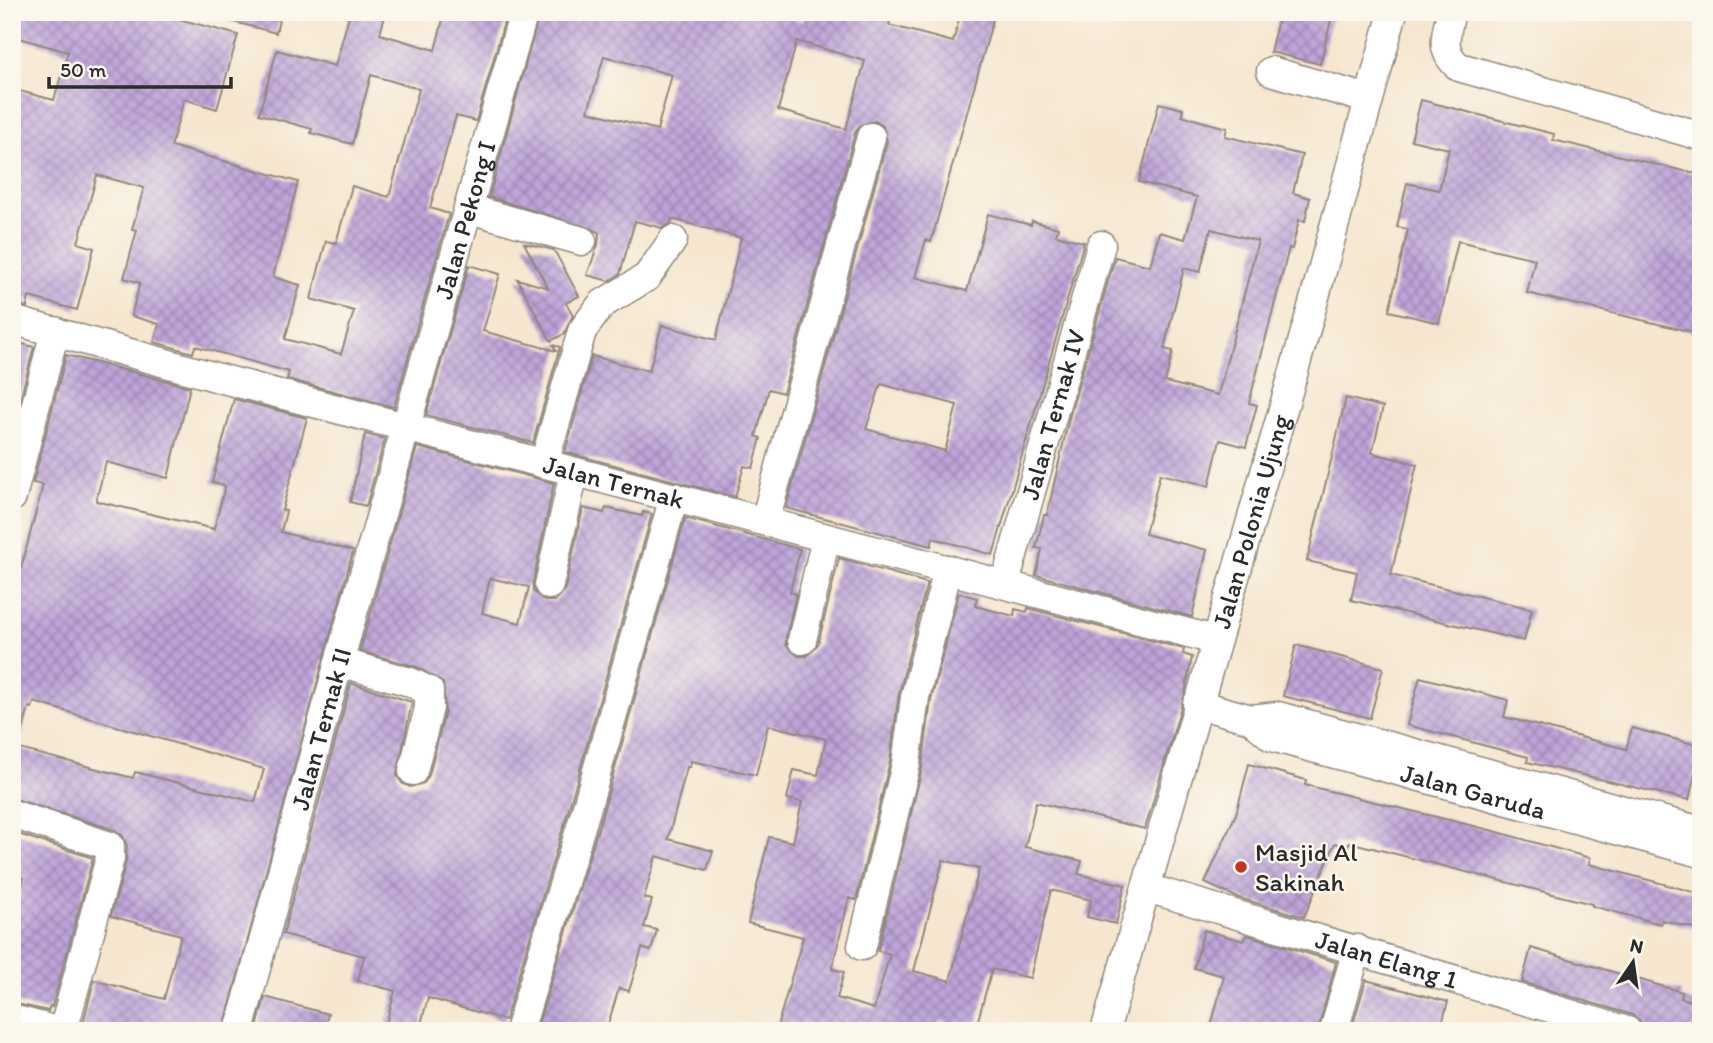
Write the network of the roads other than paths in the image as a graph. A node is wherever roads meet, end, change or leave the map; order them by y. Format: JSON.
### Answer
{"nodes":[{"id":1,"x":524,"y":12,"type":"edge"},
{"id":2,"x":1393,"y":12,"type":"edge"},
{"id":3,"x":1451,"y":12,"type":"edge"},
{"id":4,"x":1271,"y":71,"type":"dead end"},
{"id":5,"x":1368,"y":99,"type":"junction"},
{"id":6,"x":1701,"y":136,"type":"edge"},
{"id":7,"x":871,"y":138,"type":"dead end"},
{"id":8,"x":470,"y":209,"type":"junction"},
{"id":9,"x":673,"y":240,"type":"dead end"},
{"id":10,"x":582,"y":241,"type":"dead end"},
{"id":11,"x":1101,"y":245,"type":"dead end"},
{"id":12,"x":12,"y":320,"type":"edge"},
{"id":13,"x":55,"y":331,"type":"junction"},
{"id":14,"x":407,"y":427,"type":"junction"},
{"id":15,"x":544,"y":464,"type":"junction"},
{"id":16,"x":574,"y":472,"type":"junction"},
{"id":17,"x":12,"y":497,"type":"edge"},
{"id":18,"x":674,"y":497,"type":"junction"},
{"id":19,"x":765,"y":521,"type":"junction"},
{"id":20,"x":826,"y":538,"type":"junction"},
{"id":21,"x":948,"y":569,"type":"junction"},
{"id":22,"x":1005,"y":583,"type":"junction"},
{"id":23,"x":549,"y":585,"type":"dead end"},
{"id":24,"x":802,"y":640,"type":"dead end"},
{"id":25,"x":1215,"y":640,"type":"junction"},
{"id":26,"x":339,"y":662,"type":"junction"},
{"id":27,"x":1197,"y":704,"type":"junction"},
{"id":28,"x":412,"y":771,"type":"dead end"},
{"id":29,"x":1544,"y":800,"type":"junction"},
{"id":30,"x":12,"y":814,"type":"edge"},
{"id":31,"x":1701,"y":831,"type":"edge"},
{"id":32,"x":1701,"y":853,"type":"edge"},
{"id":33,"x":1147,"y":888,"type":"junction"},
{"id":34,"x":862,"y":946,"type":"dead end"},
{"id":35,"x":1357,"y":950,"type":"junction"},
{"id":36,"x":12,"y":1019,"type":"edge"},
{"id":37,"x":60,"y":1031,"type":"edge"},
{"id":38,"x":239,"y":1031,"type":"edge"},
{"id":39,"x":519,"y":1031,"type":"edge"},
{"id":40,"x":1105,"y":1031,"type":"edge"},
{"id":41,"x":1334,"y":1031,"type":"edge"},
{"id":42,"x":1627,"y":1031,"type":"edge"}],
"edges":[{"from":1,"to":8,"type":"street","name":"Jalan Pekong I"},
{"from":2,"to":5,"type":"street","name":"Jalan Polonia Ujung"},
{"from":3,"to":6,"type":"street"},
{"from":4,"to":5,"type":"street"},
{"from":5,"to":25,"type":"street","name":"Jalan Polonia Ujung"},
{"from":7,"to":19,"type":"street"},
{"from":8,"to":10,"type":"street"},
{"from":8,"to":14,"type":"street","name":"Jalan Pekong I"},
{"from":9,"to":15,"type":"street"},
{"from":11,"to":22,"type":"street","name":"Jalan Ternak IV"},
{"from":12,"to":13,"type":"street","name":"Jalan Ternak"},
{"from":13,"to":14,"type":"street","name":"Jalan Ternak"},
{"from":13,"to":17,"type":"street"},
{"from":14,"to":15,"type":"street","name":"Jalan Ternak"},
{"from":14,"to":26,"type":"street","name":"Jalan Ternak II"},
{"from":15,"to":16,"type":"street","name":"Jalan Ternak"},
{"from":16,"to":18,"type":"street","name":"Jalan Ternak"},
{"from":16,"to":23,"type":"street"},
{"from":18,"to":19,"type":"street","name":"Jalan Ternak"},
{"from":18,"to":39,"type":"street"},
{"from":19,"to":20,"type":"street","name":"Jalan Ternak"},
{"from":20,"to":21,"type":"street","name":"Jalan Ternak"},
{"from":20,"to":24,"type":"street"},
{"from":21,"to":22,"type":"street","name":"Jalan Ternak"},
{"from":21,"to":34,"type":"street"},
{"from":22,"to":25,"type":"street","name":"Jalan Ternak"},
{"from":25,"to":27,"type":"street","name":"Jalan Polonia Ujung"},
{"from":26,"to":28,"type":"street"},
{"from":26,"to":38,"type":"street","name":"Jalan Ternak II"},
{"from":27,"to":29,"type":"street","name":"Jalan Garuda"},
{"from":27,"to":33,"type":"street","name":"Jalan Polonia Ujung"},
{"from":29,"to":31,"type":"street","name":"Jalan Garuda"},
{"from":29,"to":32,"type":"street","name":"Jalan Garuda"},
{"from":30,"to":37,"type":"street"},
{"from":33,"to":35,"type":"street","name":"Jalan Elang 1"},
{"from":33,"to":40,"type":"street","name":"Jalan Polonia Ujung"},
{"from":35,"to":41,"type":"street"},
{"from":35,"to":42,"type":"street","name":"Jalan Elang 1"},
{"from":36,"to":37,"type":"street"}]}
